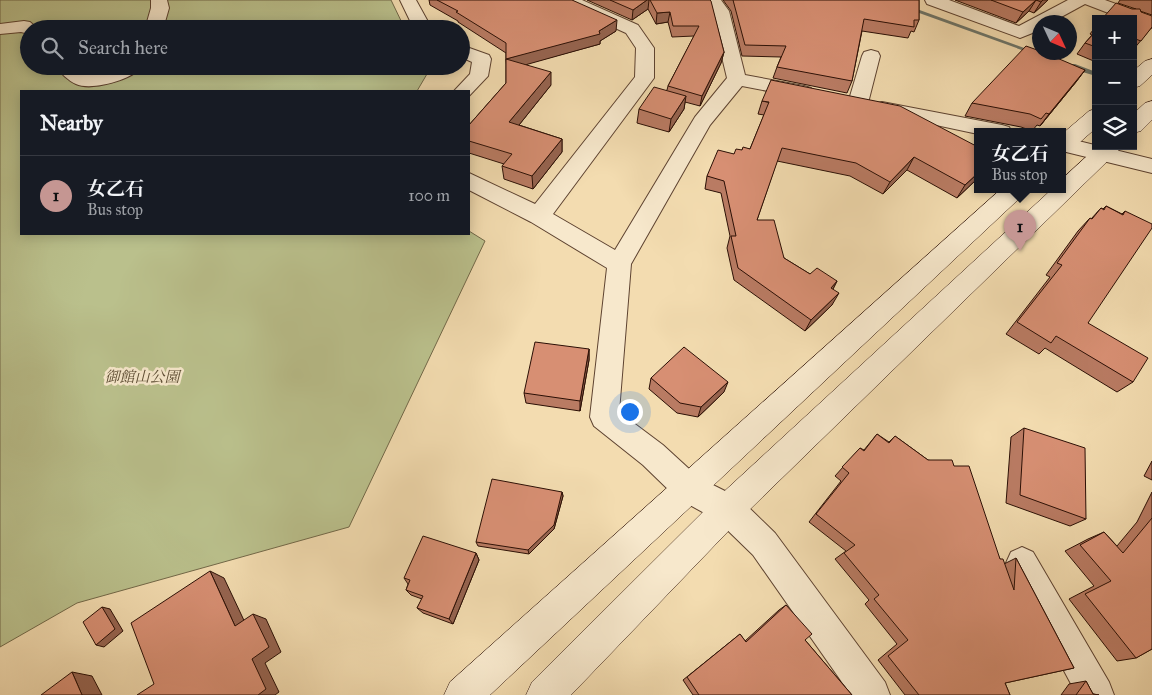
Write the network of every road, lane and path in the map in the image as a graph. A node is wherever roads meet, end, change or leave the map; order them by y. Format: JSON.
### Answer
{"nodes":[{"id":1,"x":159,"y":0,"type":"edge"},
{"id":2,"x":408,"y":0,"type":"edge"},
{"id":3,"x":568,"y":0,"type":"edge"},
{"id":4,"x":712,"y":0,"type":"edge"},
{"id":5,"x":933,"y":0,"type":"edge"},
{"id":6,"x":1081,"y":0,"type":"edge"},
{"id":7,"x":1089,"y":0,"type":"edge"},
{"id":8,"x":157,"y":20,"type":"edge"},
{"id":9,"x":418,"y":20,"type":"edge"},
{"id":10,"x":1152,"y":24,"type":"edge"},
{"id":11,"x":20,"y":26,"type":"edge"},
{"id":12,"x":0,"y":29,"type":"edge"},
{"id":13,"x":470,"y":54,"type":"edge"},
{"id":14,"x":872,"y":56,"type":"dead end"},
{"id":15,"x":1152,"y":65,"type":"edge"},
{"id":16,"x":76,"y":75,"type":"edge"},
{"id":17,"x":118,"y":75,"type":"edge"},
{"id":18,"x":1137,"y":78,"type":"edge"},
{"id":19,"x":737,"y":79,"type":"junction"},
{"id":20,"x":465,"y":90,"type":"edge"},
{"id":21,"x":840,"y":100,"type":"junction"},
{"id":22,"x":1152,"y":108,"type":"edge"},
{"id":23,"x":1092,"y":120,"type":"edge"},
{"id":24,"x":1137,"y":122,"type":"edge"},
{"id":25,"x":982,"y":128,"type":"edge"},
{"id":26,"x":1066,"y":142,"type":"edge"},
{"id":27,"x":1066,"y":145,"type":"edge"},
{"id":28,"x":1092,"y":148,"type":"edge"},
{"id":29,"x":1109,"y":150,"type":"edge"},
{"id":30,"x":1152,"y":166,"type":"edge"},
{"id":31,"x":470,"y":182,"type":"edge"},
{"id":32,"x":1066,"y":191,"type":"edge"},
{"id":33,"x":1011,"y":193,"type":"edge"},
{"id":34,"x":1063,"y":193,"type":"edge"},
{"id":35,"x":539,"y":216,"type":"junction"},
{"id":36,"x":619,"y":264,"type":"junction"},
{"id":37,"x":688,"y":488,"type":"junction"},
{"id":38,"x":728,"y":509,"type":"junction"},
{"id":39,"x":1022,"y":563,"type":"dead end"},
{"id":40,"x":463,"y":695,"type":"edge"},
{"id":41,"x":545,"y":695,"type":"edge"},
{"id":42,"x":872,"y":695,"type":"edge"},
{"id":43,"x":1096,"y":695,"type":"edge"}],
"edges":[{"from":1,"to":8,"type":"street"},
{"from":2,"to":9,"type":"street"},
{"from":3,"to":35,"type":"street"},
{"from":4,"to":19,"type":"street"},
{"from":5,"to":6,"type":"street"},
{"from":7,"to":10,"type":"street"},
{"from":11,"to":12,"type":"street"},
{"from":13,"to":20,"type":"street"},
{"from":14,"to":21,"type":"street"},
{"from":15,"to":18,"type":"street"},
{"from":16,"to":17,"type":"street"},
{"from":19,"to":21,"type":"street"},
{"from":19,"to":36,"type":"street"},
{"from":21,"to":25,"type":"street"},
{"from":22,"to":24,"type":"street"},
{"from":23,"to":26,"type":"street"},
{"from":27,"to":28,"type":"street"},
{"from":29,"to":30,"type":"street"},
{"from":29,"to":32,"type":"street"},
{"from":31,"to":35,"type":"street"},
{"from":33,"to":37,"type":"street"},
{"from":34,"to":38,"type":"street"},
{"from":35,"to":36,"type":"street"},
{"from":36,"to":37,"type":"street"},
{"from":37,"to":38,"type":"street"},
{"from":37,"to":40,"type":"street"},
{"from":38,"to":41,"type":"street"},
{"from":38,"to":42,"type":"street"},
{"from":39,"to":43,"type":"street"}]}
